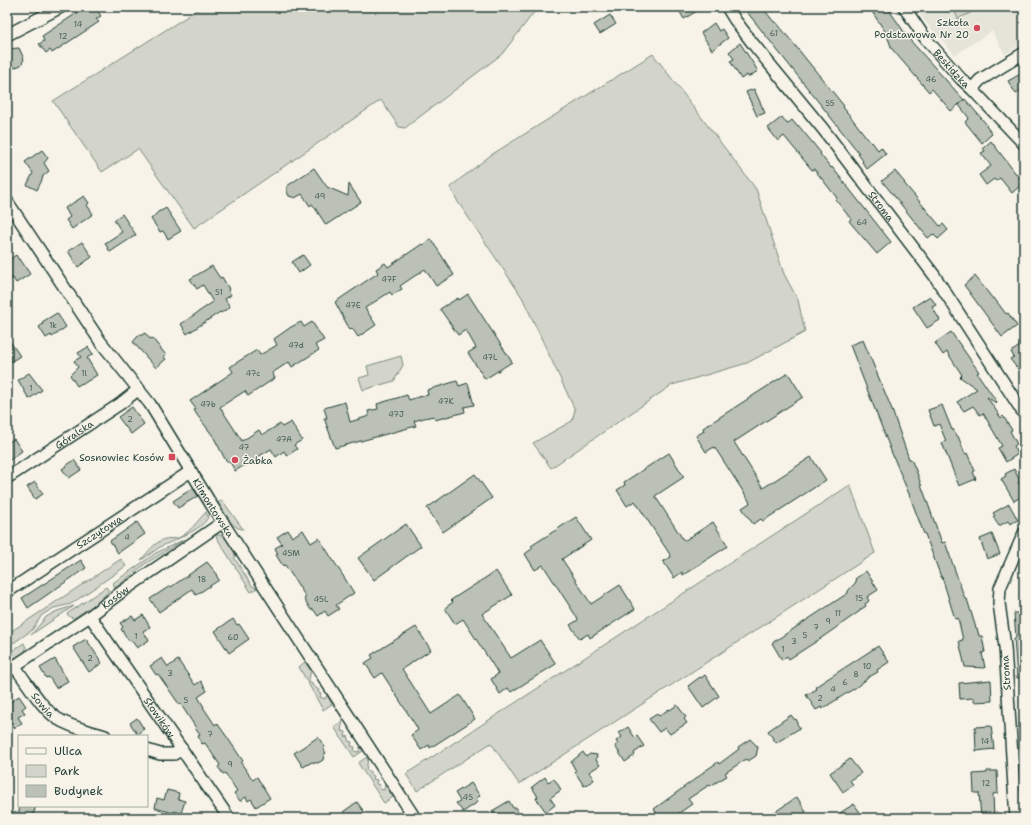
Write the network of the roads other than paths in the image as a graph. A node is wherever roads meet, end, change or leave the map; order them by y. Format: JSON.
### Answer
{"nodes":[{"id":1,"x":61,"y":7,"type":"edge"},
{"id":2,"x":727,"y":7,"type":"edge"},
{"id":3,"x":904,"y":7,"type":"edge"},
{"id":4,"x":7,"y":35,"type":"edge"},
{"id":5,"x":1024,"y":53,"type":"edge"},
{"id":6,"x":972,"y":89,"type":"junction"},
{"id":7,"x":1024,"y":144,"type":"edge"},
{"id":8,"x":7,"y":201,"type":"edge"},
{"id":9,"x":139,"y":389,"type":"junction"},
{"id":10,"x":1024,"y":414,"type":"edge"},
{"id":11,"x":191,"y":471,"type":"junction"},
{"id":12,"x":7,"y":478,"type":"edge"},
{"id":13,"x":223,"y":522,"type":"junction"},
{"id":14,"x":1024,"y":533,"type":"edge"},
{"id":15,"x":7,"y":592,"type":"edge"},
{"id":16,"x":90,"y":616,"type":"junction"},
{"id":17,"x":11,"y":669,"type":"edge"},
{"id":18,"x":102,"y":735,"type":"edge"},
{"id":19,"x":182,"y":749,"type":"junction"},
{"id":20,"x":148,"y":750,"type":"edge"},
{"id":21,"x":229,"y":818,"type":"edge"},
{"id":22,"x":415,"y":818,"type":"edge"},
{"id":23,"x":1016,"y":818,"type":"edge"}],
"edges":[{"from":1,"to":4,"type":"street"},
{"from":2,"to":10,"type":"street","name":"Stroma"},
{"from":3,"to":6,"type":"street","name":"Beskidzka"},
{"from":5,"to":6,"type":"street","name":"Beskidzka"},
{"from":6,"to":7,"type":"street","name":"Beskidzka"},
{"from":8,"to":9,"type":"street","name":"Klimontowska"},
{"from":9,"to":11,"type":"street","name":"Klimontowska"},
{"from":9,"to":12,"type":"street","name":"Góralska"},
{"from":11,"to":13,"type":"street","name":"Klimontowska"},
{"from":11,"to":15,"type":"street","name":"Szczytowa"},
{"from":13,"to":16,"type":"street","name":"Kosów"},
{"from":13,"to":22,"type":"street","name":"Klimontowska"},
{"from":14,"to":23,"type":"street","name":"Stroma"},
{"from":16,"to":17,"type":"street","name":"Kosów"},
{"from":16,"to":19,"type":"street","name":"Słowików"},
{"from":17,"to":18,"type":"street","name":"Sowia"},
{"from":19,"to":20,"type":"street"},
{"from":19,"to":21,"type":"street","name":"Słowików"}]}
